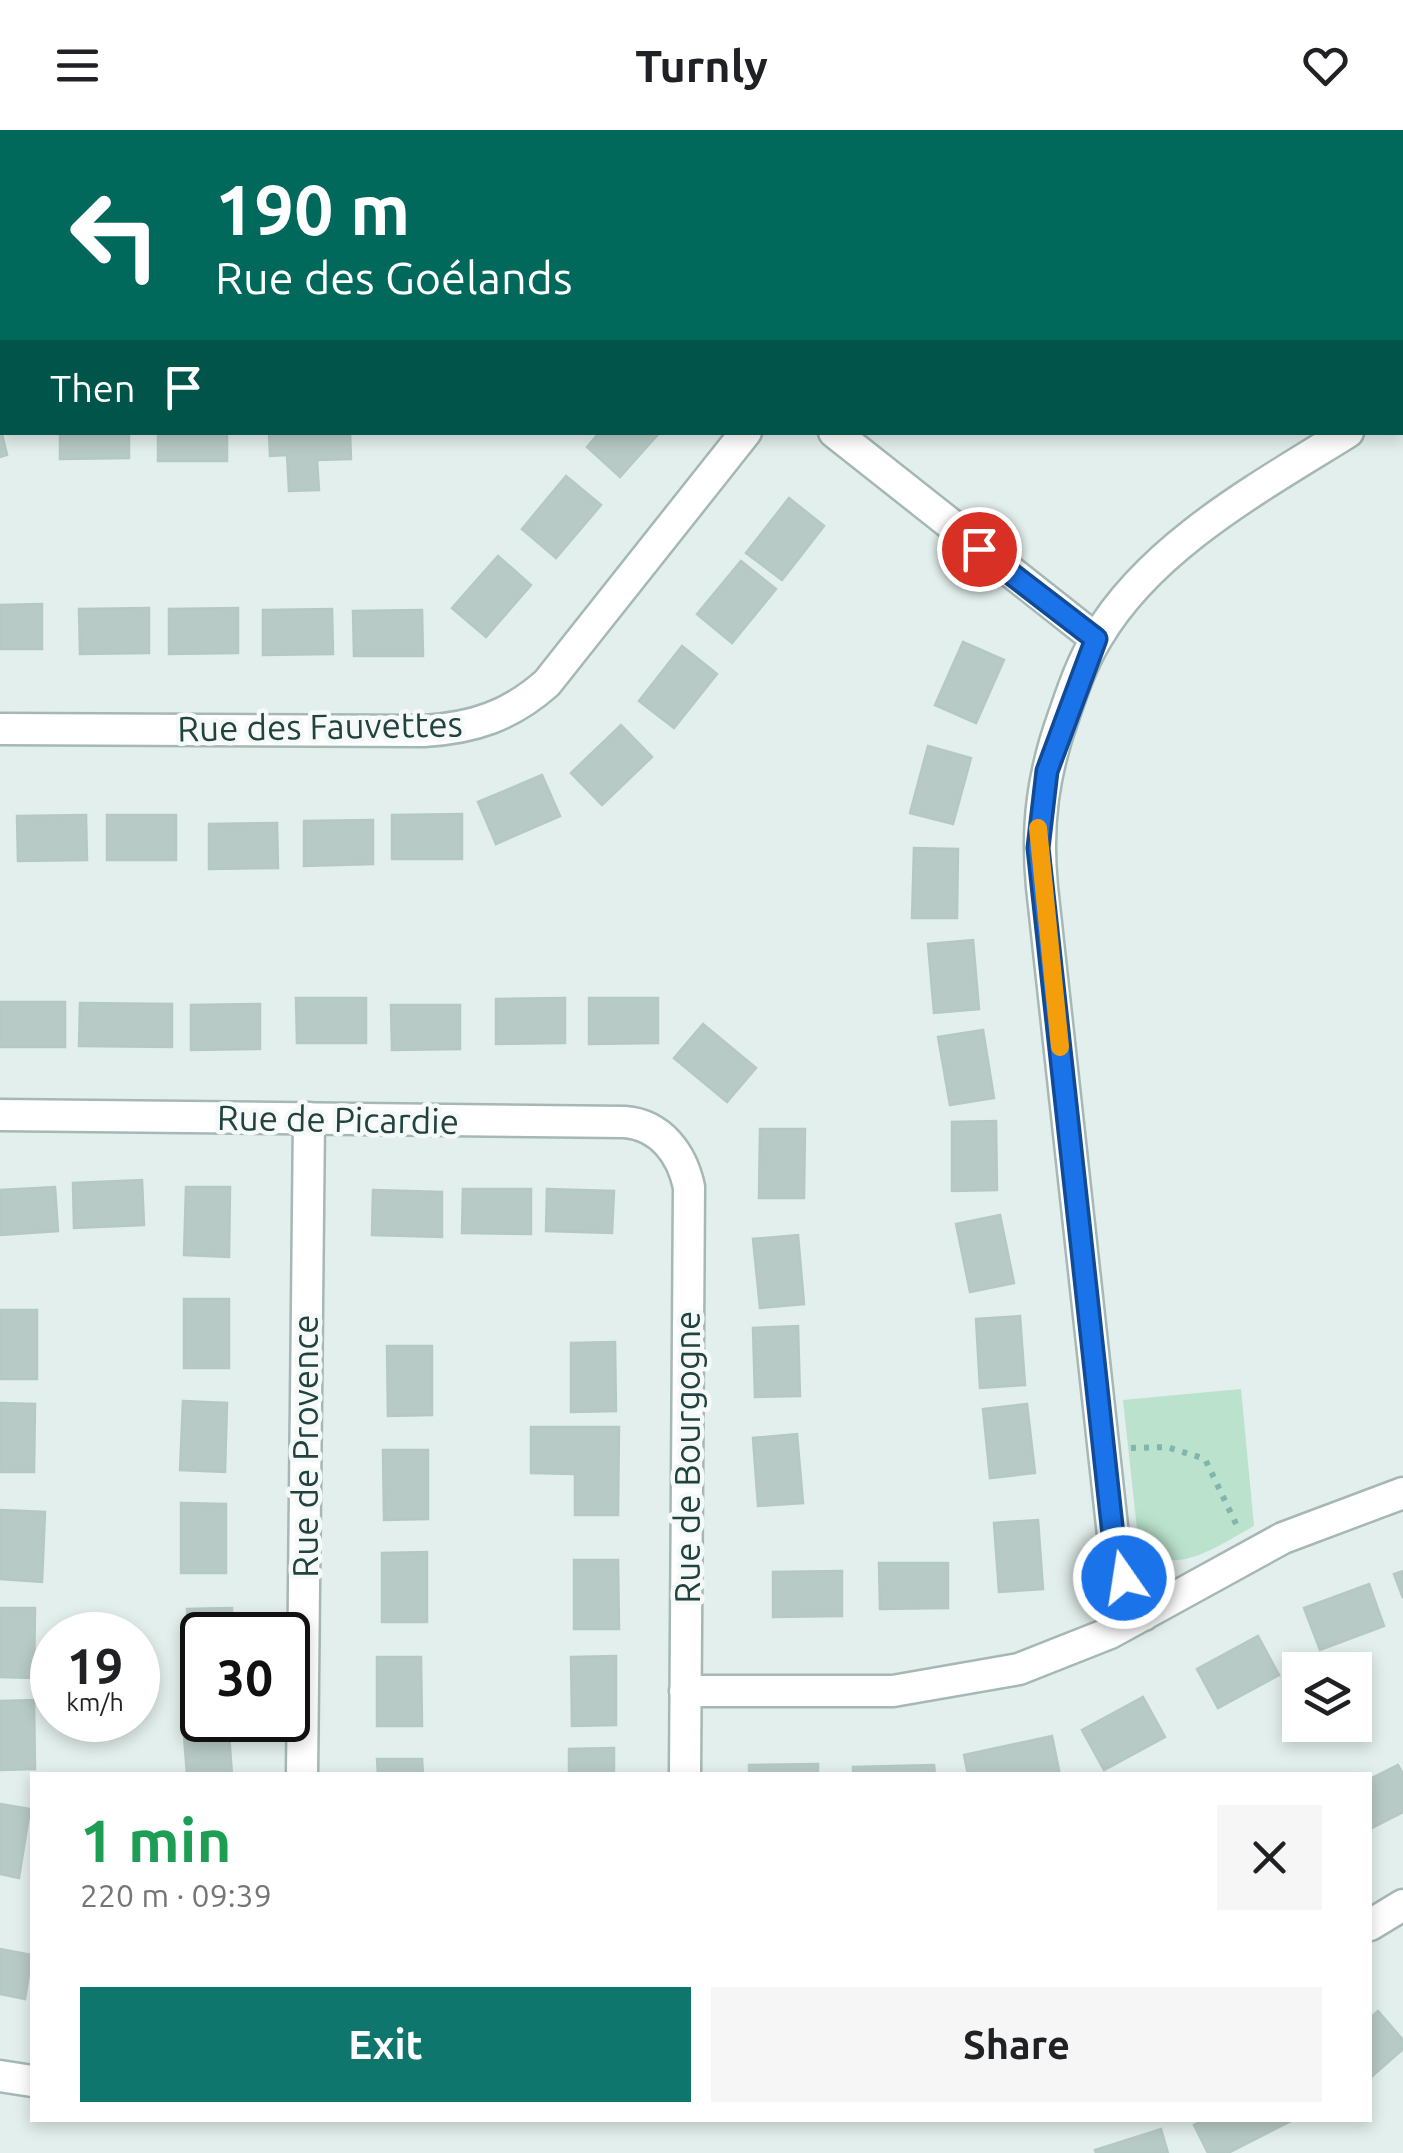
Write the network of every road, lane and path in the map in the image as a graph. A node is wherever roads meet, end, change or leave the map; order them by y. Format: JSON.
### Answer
{"nodes":[{"id":1,"x":744,"y":435,"type":"edge"},
{"id":2,"x":838,"y":435,"type":"edge"},
{"id":3,"x":1343,"y":435,"type":"edge"},
{"id":4,"x":1096,"y":639,"type":"junction"},
{"id":5,"x":0,"y":729,"type":"edge"},
{"id":6,"x":0,"y":1115,"type":"edge"},
{"id":7,"x":309,"y":1118,"type":"junction"},
{"id":8,"x":669,"y":1144,"type":"joint"},
{"id":9,"x":1128,"y":1448,"type":"dead end"},
{"id":10,"x":1403,"y":1493,"type":"edge"},
{"id":11,"x":1240,"y":1534,"type":"dead end"},
{"id":12,"x":1144,"y":1614,"type":"junction"},
{"id":13,"x":685,"y":1691,"type":"junction"},
{"id":14,"x":302,"y":1772,"type":"edge"},
{"id":15,"x":685,"y":1772,"type":"edge"},
{"id":16,"x":1403,"y":1904,"type":"edge"},
{"id":17,"x":1372,"y":1924,"type":"edge"},
{"id":18,"x":0,"y":2076,"type":"edge"},
{"id":19,"x":30,"y":2081,"type":"edge"}],
"edges":[{"from":1,"to":5,"type":"street","name":"Rue des Fauvettes"},
{"from":2,"to":4,"type":"street"},
{"from":3,"to":4,"type":"street"},
{"from":4,"to":12,"type":"street"},
{"from":6,"to":7,"type":"street","name":"Rue de Picardie"},
{"from":7,"to":8,"type":"street","name":"Rue de Picardie"},
{"from":7,"to":14,"type":"street","name":"Rue de Provence"},
{"from":8,"to":13,"type":"street","name":"Rue de Bourgogne"},
{"from":9,"to":11,"type":"path"},
{"from":10,"to":12,"type":"street"},
{"from":12,"to":13,"type":"street"},
{"from":13,"to":15,"type":"street","name":"Rue de Bourgogne"},
{"from":16,"to":17,"type":"street"},
{"from":18,"to":19,"type":"street"}]}
